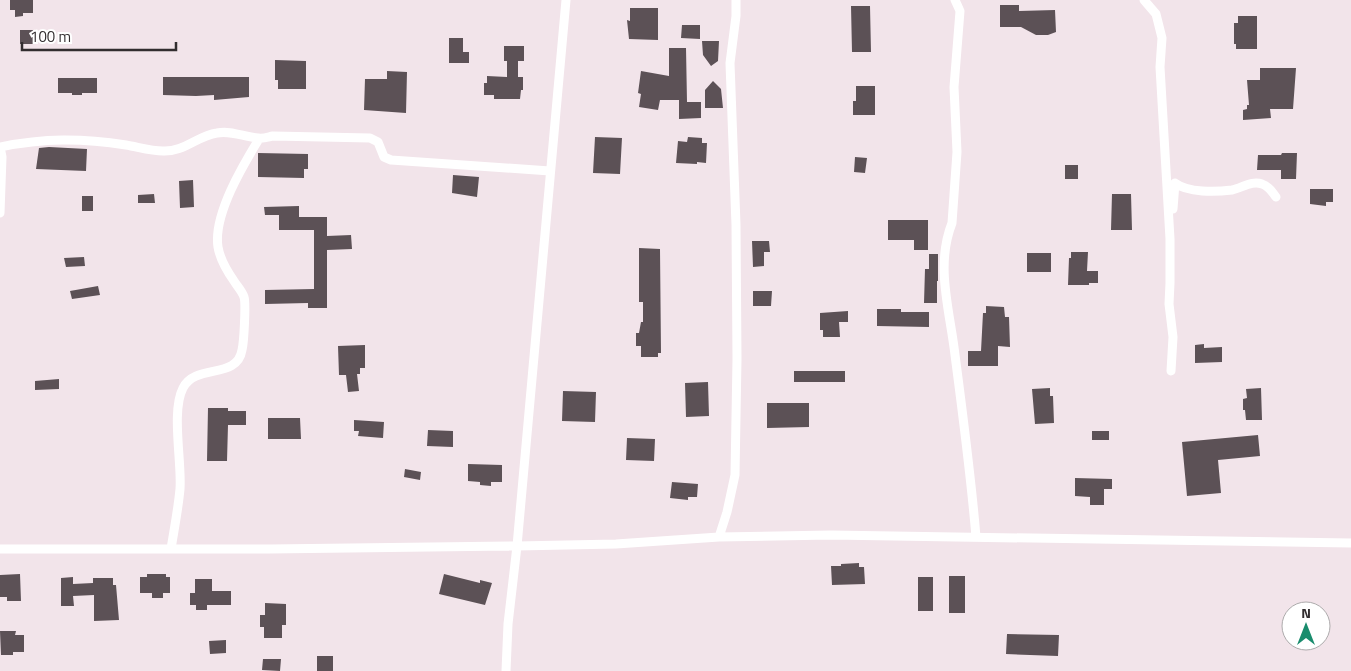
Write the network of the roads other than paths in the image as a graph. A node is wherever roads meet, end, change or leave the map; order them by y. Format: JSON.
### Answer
{"nodes":[{"id":1,"x":566,"y":0,"type":"edge"},
{"id":2,"x":736,"y":0,"type":"edge"},
{"id":3,"x":955,"y":0,"type":"edge"},
{"id":4,"x":1144,"y":0,"type":"edge"},
{"id":5,"x":259,"y":139,"type":"junction"},
{"id":6,"x":0,"y":147,"type":"edge"},
{"id":7,"x":550,"y":170,"type":"junction"},
{"id":8,"x":1276,"y":197,"type":"dead end"},
{"id":9,"x":0,"y":213,"type":"edge"},
{"id":10,"x":1170,"y":239,"type":"junction"},
{"id":11,"x":1171,"y":371,"type":"dead end"},
{"id":12,"x":719,"y":537,"type":"junction"},
{"id":13,"x":976,"y":537,"type":"junction"},
{"id":14,"x":1351,"y":543,"type":"edge"},
{"id":15,"x":518,"y":546,"type":"junction"},
{"id":16,"x":0,"y":549,"type":"edge"},
{"id":17,"x":171,"y":549,"type":"junction"},
{"id":18,"x":506,"y":671,"type":"edge"}],
"edges":[{"from":1,"to":7,"type":"street"},
{"from":2,"to":12,"type":"street"},
{"from":3,"to":13,"type":"street"},
{"from":4,"to":10,"type":"street"},
{"from":5,"to":6,"type":"street"},
{"from":5,"to":7,"type":"street"},
{"from":5,"to":17,"type":"street"},
{"from":6,"to":9,"type":"street"},
{"from":7,"to":15,"type":"street"},
{"from":8,"to":10,"type":"street"},
{"from":10,"to":11,"type":"street"},
{"from":12,"to":13,"type":"street"},
{"from":12,"to":15,"type":"street"},
{"from":13,"to":14,"type":"street"},
{"from":15,"to":17,"type":"street"},
{"from":15,"to":18,"type":"street"},
{"from":16,"to":17,"type":"street"}]}
